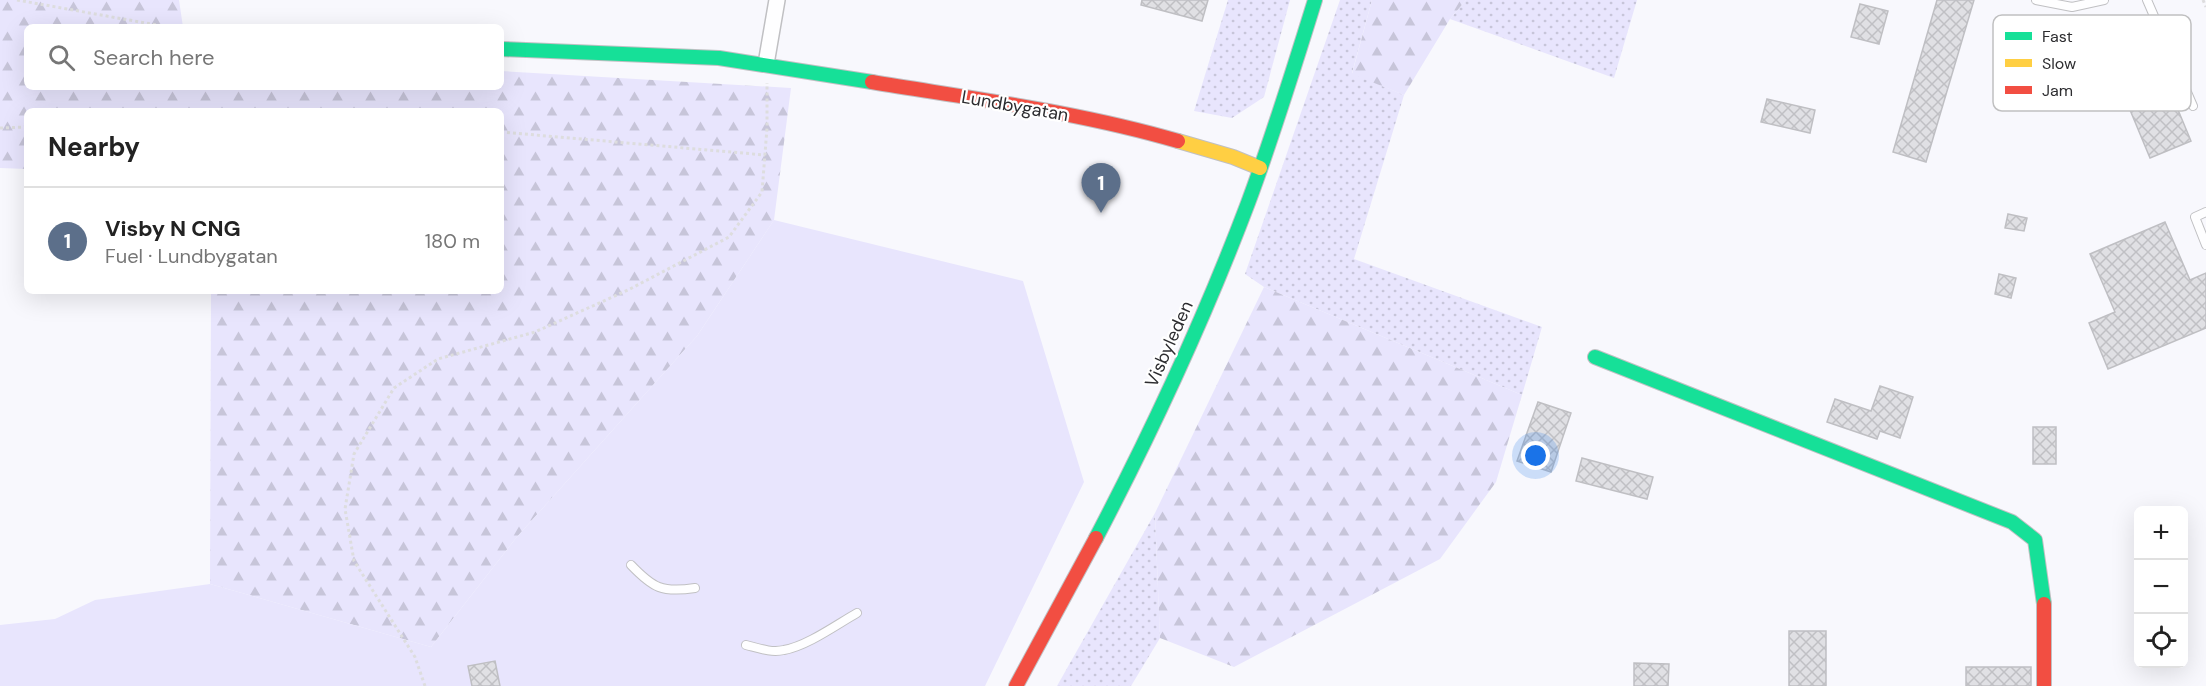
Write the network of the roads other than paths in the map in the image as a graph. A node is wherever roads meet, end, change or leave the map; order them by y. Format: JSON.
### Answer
{"nodes":[{"id":1,"x":777,"y":0,"type":"edge"},
{"id":2,"x":1315,"y":0,"type":"edge"},
{"id":3,"x":2036,"y":0,"type":"edge"},
{"id":4,"x":2104,"y":0,"type":"edge"},
{"id":5,"x":2147,"y":0,"type":"edge"},
{"id":6,"x":2049,"y":1,"type":"edge"},
{"id":7,"x":2154,"y":15,"type":"edge"},
{"id":8,"x":504,"y":49,"type":"edge"},
{"id":9,"x":766,"y":64,"type":"junction"},
{"id":10,"x":2191,"y":101,"type":"edge"},
{"id":11,"x":2193,"y":106,"type":"dead end"},
{"id":12,"x":1260,"y":168,"type":"junction"},
{"id":13,"x":2206,"y":212,"type":"edge"},
{"id":14,"x":2206,"y":245,"type":"edge"},
{"id":15,"x":1595,"y":357,"type":"dead end"},
{"id":16,"x":631,"y":565,"type":"dead end"},
{"id":17,"x":695,"y":588,"type":"dead end"},
{"id":18,"x":857,"y":613,"type":"dead end"},
{"id":19,"x":746,"y":645,"type":"dead end"},
{"id":20,"x":1016,"y":686,"type":"edge"},
{"id":21,"x":2044,"y":686,"type":"edge"}],
"edges":[{"from":1,"to":9,"type":"street"},
{"from":2,"to":12,"type":"street","name":"Visbyleden"},
{"from":3,"to":6,"type":"lane"},
{"from":4,"to":6,"type":"lane"},
{"from":5,"to":7,"type":"lane"},
{"from":8,"to":9,"type":"street","name":"Lundbygatan"},
{"from":9,"to":12,"type":"street","name":"Lundbygatan"},
{"from":10,"to":11,"type":"lane"},
{"from":12,"to":20,"type":"street","name":"Visbyleden"},
{"from":13,"to":14,"type":"lane"},
{"from":15,"to":21,"type":"street"},
{"from":16,"to":17,"type":"lane"},
{"from":18,"to":19,"type":"lane"}]}
